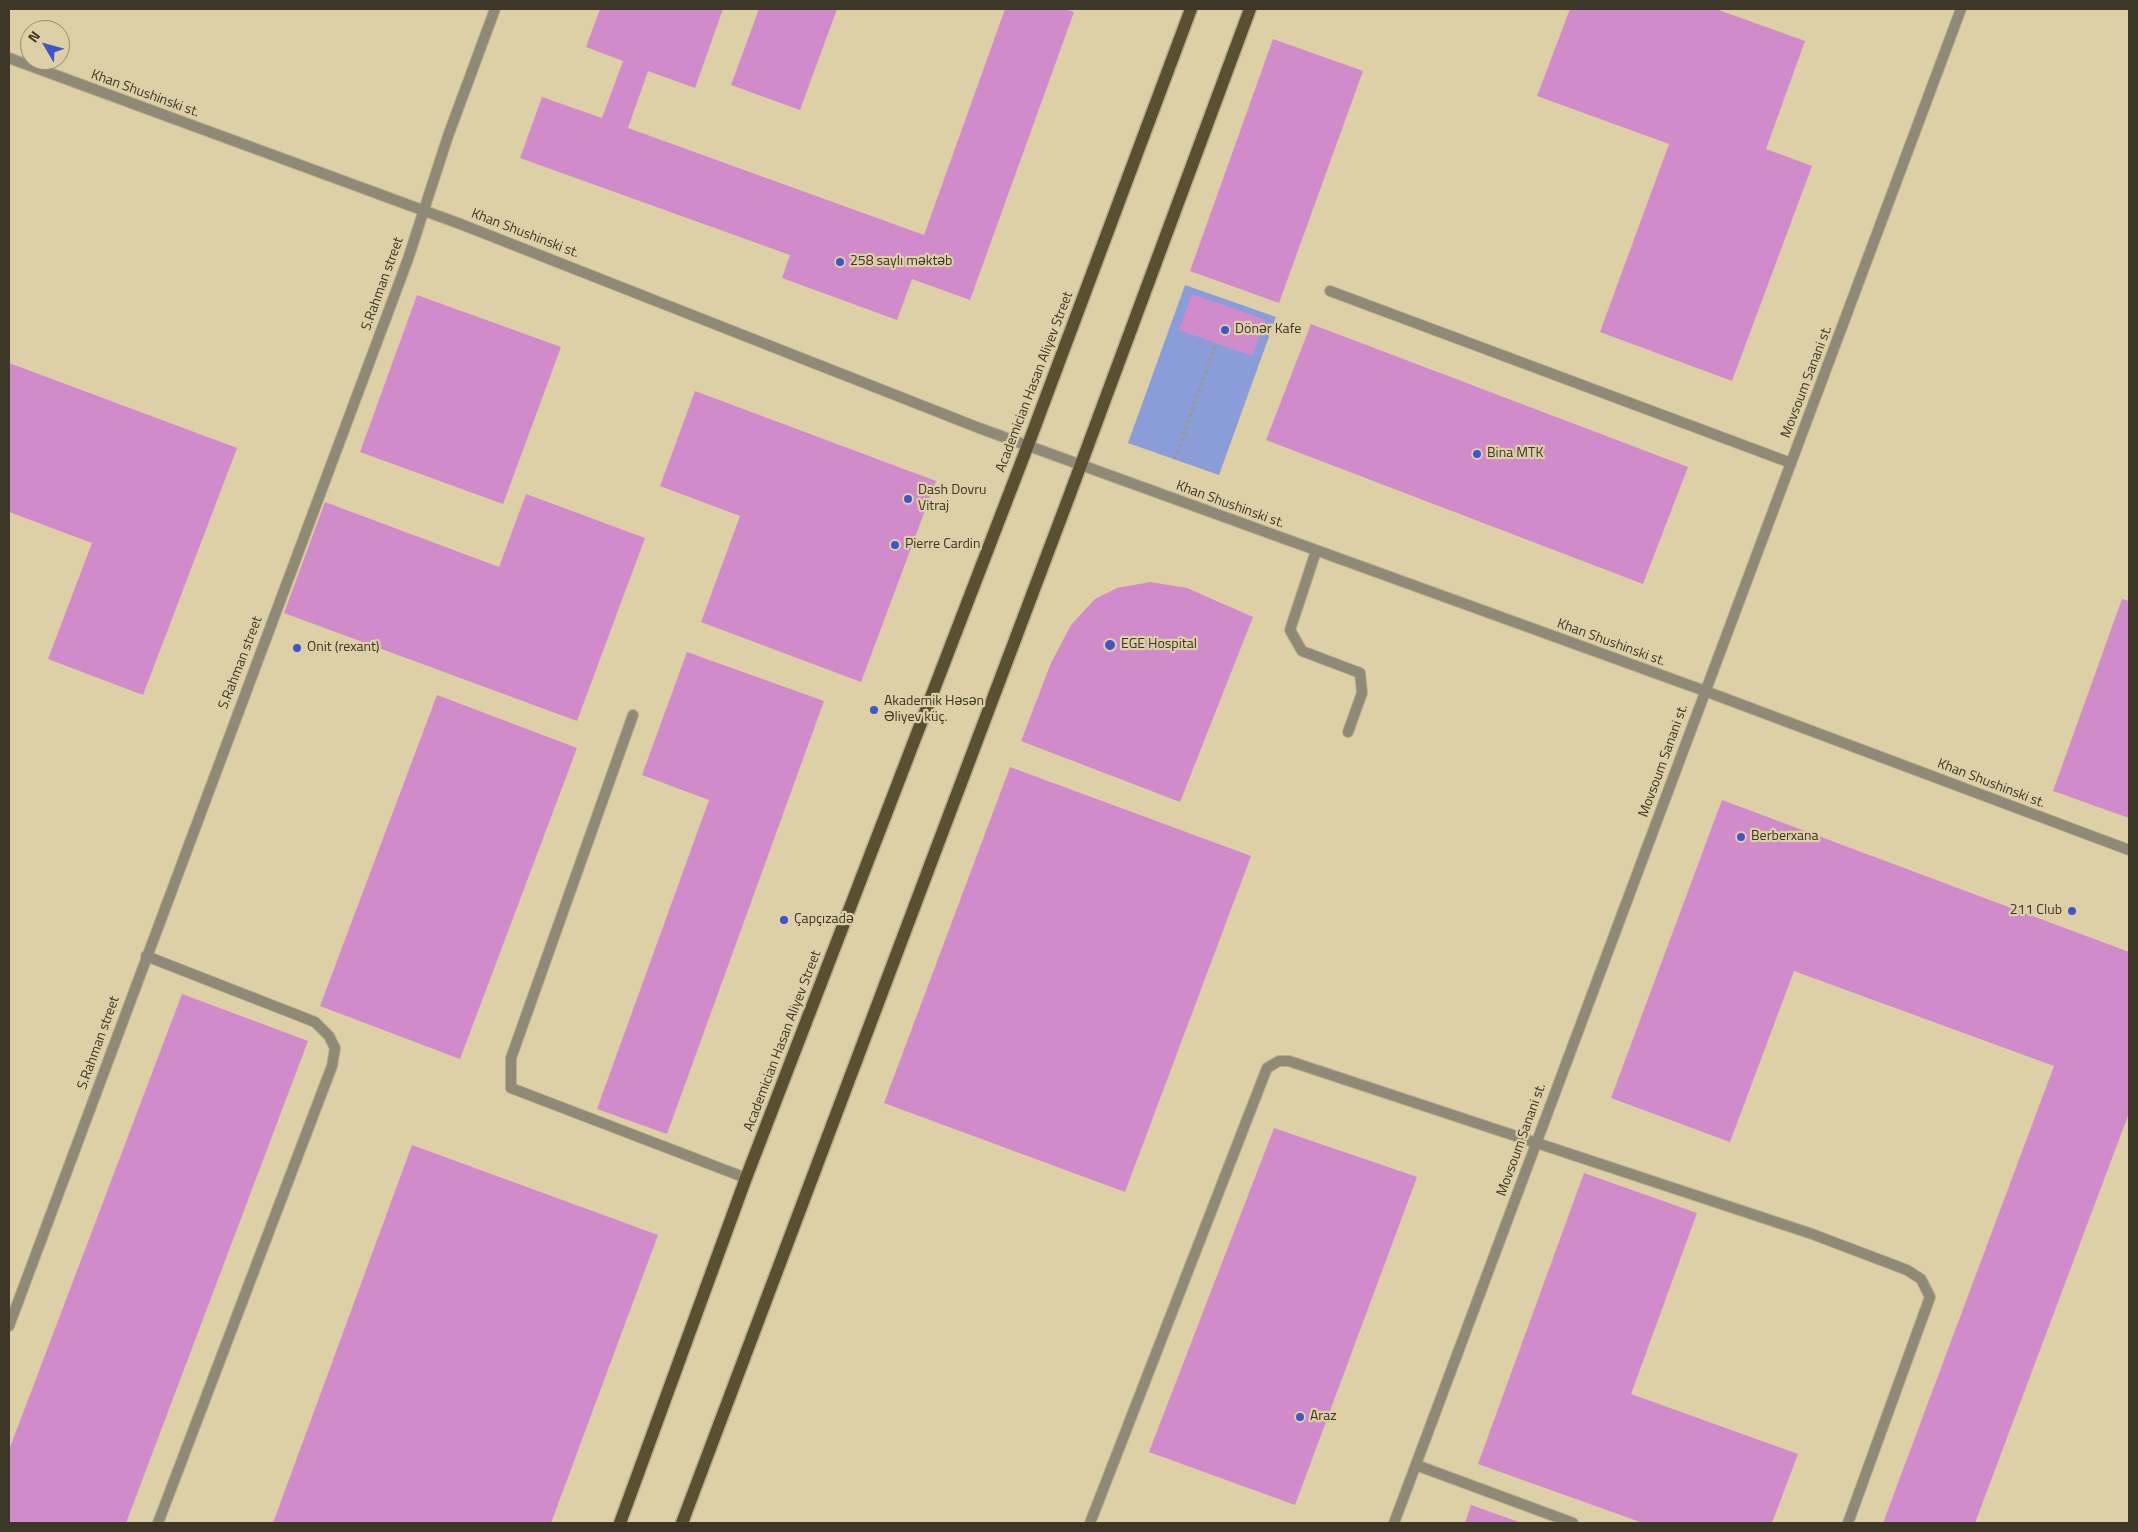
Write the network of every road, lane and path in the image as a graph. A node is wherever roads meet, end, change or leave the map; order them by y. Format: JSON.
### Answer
{"nodes":[{"id":1,"x":495,"y":9,"type":"edge"},
{"id":2,"x":1190,"y":9,"type":"edge"},
{"id":3,"x":1250,"y":9,"type":"edge"},
{"id":4,"x":1961,"y":9,"type":"edge"},
{"id":5,"x":9,"y":58,"type":"edge"},
{"id":6,"x":423,"y":211,"type":"junction"},
{"id":7,"x":1330,"y":291,"type":"dead end"},
{"id":8,"x":1216,"y":343,"type":"dead end"},
{"id":9,"x":1028,"y":445,"type":"junction"},
{"id":10,"x":1175,"y":459,"type":"dead end"},
{"id":11,"x":1791,"y":463,"type":"junction"},
{"id":12,"x":1081,"y":465,"type":"junction"},
{"id":13,"x":1316,"y":551,"type":"junction"},
{"id":14,"x":1705,"y":691,"type":"junction"},
{"id":15,"x":633,"y":716,"type":"dead end"},
{"id":16,"x":1348,"y":732,"type":"dead end"},
{"id":17,"x":2129,"y":850,"type":"edge"},
{"id":18,"x":146,"y":956,"type":"junction"},
{"id":19,"x":1536,"y":1143,"type":"junction"},
{"id":20,"x":746,"y":1178,"type":"junction"},
{"id":21,"x":9,"y":1326,"type":"edge"},
{"id":22,"x":1416,"y":1465,"type":"junction"},
{"id":23,"x":158,"y":1523,"type":"edge"},
{"id":24,"x":620,"y":1523,"type":"edge"},
{"id":25,"x":682,"y":1523,"type":"edge"},
{"id":26,"x":1090,"y":1523,"type":"edge"},
{"id":27,"x":1394,"y":1523,"type":"edge"},
{"id":28,"x":1572,"y":1523,"type":"edge"},
{"id":29,"x":1848,"y":1523,"type":"edge"}],
"edges":[{"from":1,"to":6,"type":"street","name":"S.Rahman street"},
{"from":2,"to":9,"type":"main road","name":"Academician Hasan Aliyev Street"},
{"from":3,"to":12,"type":"main road"},
{"from":4,"to":11,"type":"street","name":"Movsoum Sanani st."},
{"from":5,"to":6,"type":"street","name":"Khan Shushinski st."},
{"from":6,"to":9,"type":"street","name":"Khan Shushinski st."},
{"from":6,"to":18,"type":"street","name":"S.Rahman street"},
{"from":7,"to":11,"type":"street"},
{"from":8,"to":10,"type":"path"},
{"from":9,"to":12,"type":"street","name":"Khan Shushinski st."},
{"from":9,"to":20,"type":"main road","name":"Academician Hasan Aliyev Street"},
{"from":11,"to":14,"type":"street","name":"Movsoum Sanani st."},
{"from":12,"to":13,"type":"street","name":"Khan Shushinski st."},
{"from":12,"to":25,"type":"main road"},
{"from":13,"to":14,"type":"street","name":"Khan Shushinski st."},
{"from":13,"to":16,"type":"street"},
{"from":14,"to":17,"type":"street","name":"Khan Shushinski st."},
{"from":14,"to":19,"type":"street","name":"Movsoum Sanani st."},
{"from":15,"to":20,"type":"street"},
{"from":18,"to":21,"type":"street","name":"S.Rahman street"},
{"from":18,"to":23,"type":"street"},
{"from":19,"to":22,"type":"street","name":"Movsoum Sanani st."},
{"from":19,"to":26,"type":"street"},
{"from":19,"to":29,"type":"street"},
{"from":20,"to":24,"type":"main road","name":"Academician Hasan Aliyev Street"},
{"from":22,"to":27,"type":"street","name":"Movsoum Sanani st."},
{"from":22,"to":28,"type":"street"}]}
